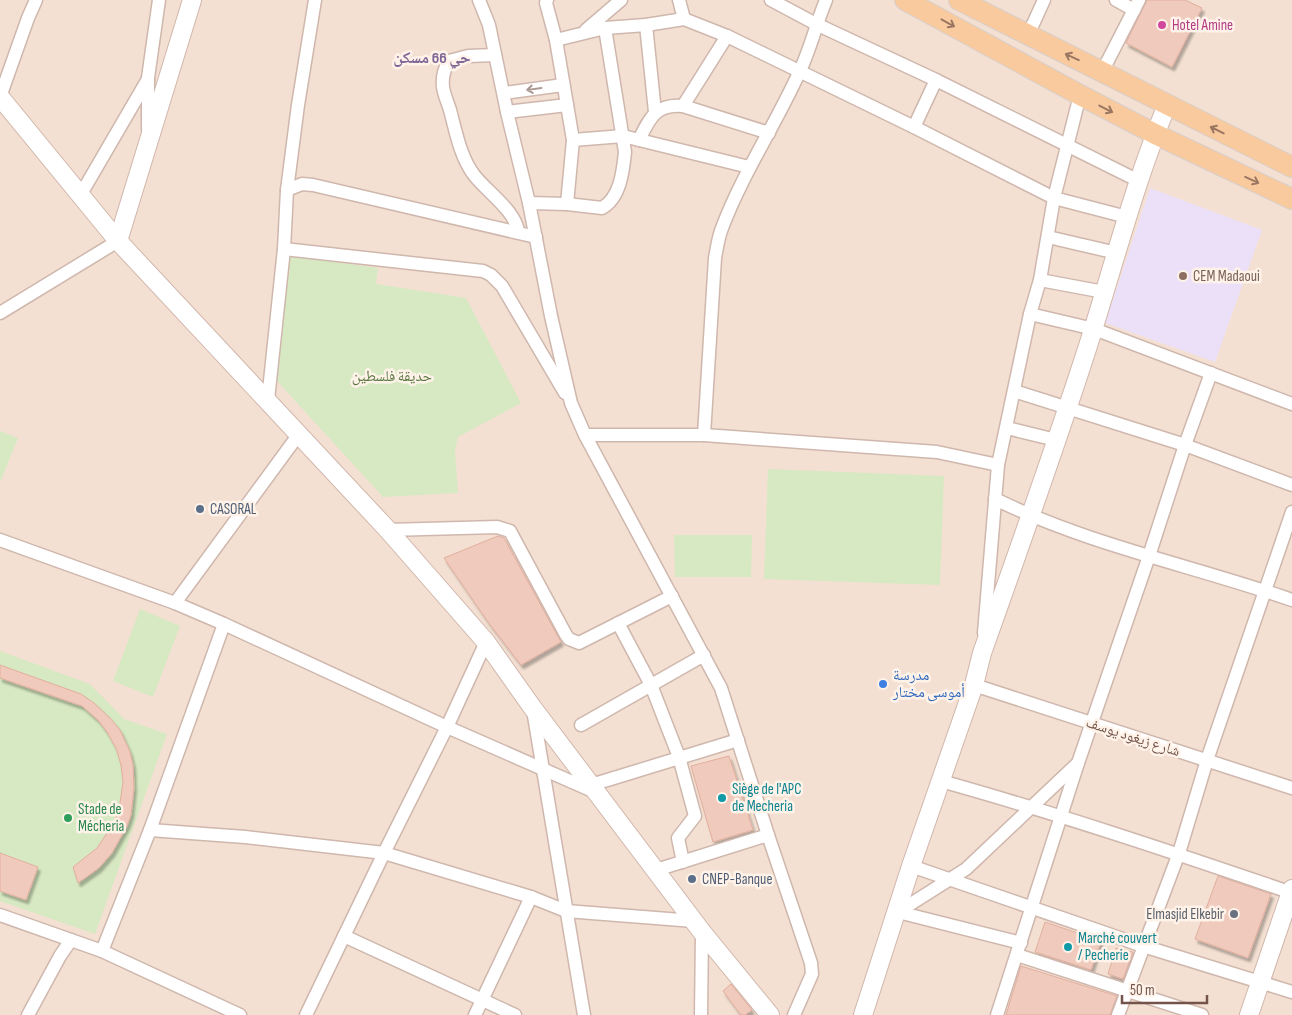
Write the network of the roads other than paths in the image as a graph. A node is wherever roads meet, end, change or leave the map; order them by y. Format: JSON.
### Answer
{"nodes":[{"id":1,"x":159,"y":0,"type":"edge"},
{"id":2,"x":192,"y":0,"type":"edge"},
{"id":3,"x":315,"y":0,"type":"edge"},
{"id":4,"x":479,"y":0,"type":"edge"},
{"id":5,"x":547,"y":0,"type":"edge"},
{"id":6,"x":621,"y":0,"type":"edge"},
{"id":7,"x":678,"y":0,"type":"edge"},
{"id":8,"x":771,"y":0,"type":"edge"},
{"id":9,"x":826,"y":0,"type":"edge"},
{"id":10,"x":905,"y":0,"type":"edge"},
{"id":11,"x":959,"y":0,"type":"edge"},
{"id":12,"x":1044,"y":0,"type":"edge"},
{"id":13,"x":1116,"y":0,"type":"edge"},
{"id":14,"x":30,"y":2,"type":"edge"},
{"id":15,"x":1136,"y":5,"type":"edge"},
{"id":16,"x":684,"y":19,"type":"junction"},
{"id":17,"x":816,"y":24,"type":"junction"},
{"id":18,"x":646,"y":25,"type":"junction"},
{"id":19,"x":605,"y":28,"type":"junction"},
{"id":20,"x":584,"y":32,"type":"junction"},
{"id":21,"x":1028,"y":35,"type":"junction"},
{"id":22,"x":727,"y":36,"type":"junction"},
{"id":23,"x":556,"y":40,"type":"junction"},
{"id":24,"x":495,"y":55,"type":"junction"},
{"id":25,"x":800,"y":72,"type":"junction"},
{"id":26,"x":1102,"y":72,"type":"junction"},
{"id":27,"x":148,"y":78,"type":"junction"},
{"id":28,"x":936,"y":80,"type":"junction"},
{"id":29,"x":564,"y":85,"type":"junction"},
{"id":30,"x":504,"y":93,"type":"junction"},
{"id":31,"x":1080,"y":95,"type":"junction"},
{"id":32,"x":0,"y":97,"type":"edge"},
{"id":33,"x":567,"y":104,"type":"junction"},
{"id":34,"x":1167,"y":105,"type":"junction"},
{"id":35,"x":683,"y":106,"type":"junction"},
{"id":36,"x":507,"y":112,"type":"junction"},
{"id":37,"x":655,"y":112,"type":"junction"},
{"id":38,"x":914,"y":127,"type":"junction"},
{"id":39,"x":769,"y":133,"type":"junction"},
{"id":40,"x":1155,"y":134,"type":"junction"},
{"id":41,"x":623,"y":136,"type":"junction"},
{"id":42,"x":573,"y":140,"type":"junction"},
{"id":43,"x":639,"y":140,"type":"junction"},
{"id":44,"x":148,"y":144,"type":"junction"},
{"id":45,"x":1067,"y":145,"type":"junction"},
{"id":46,"x":749,"y":167,"type":"junction"},
{"id":47,"x":1292,"y":167,"type":"edge"},
{"id":48,"x":1140,"y":181,"type":"junction"},
{"id":49,"x":287,"y":190,"type":"junction"},
{"id":50,"x":81,"y":194,"type":"junction"},
{"id":51,"x":1054,"y":198,"type":"junction"},
{"id":52,"x":1292,"y":199,"type":"edge"},
{"id":53,"x":529,"y":203,"type":"junction"},
{"id":54,"x":567,"y":204,"type":"junction"},
{"id":55,"x":1128,"y":217,"type":"junction"},
{"id":56,"x":518,"y":232,"type":"junction"},
{"id":57,"x":536,"y":237,"type":"junction"},
{"id":58,"x":1048,"y":237,"type":"junction"},
{"id":59,"x":118,"y":241,"type":"junction"},
{"id":60,"x":284,"y":249,"type":"junction"},
{"id":61,"x":1117,"y":253,"type":"junction"},
{"id":62,"x":1040,"y":280,"type":"junction"},
{"id":63,"x":1104,"y":292,"type":"junction"},
{"id":64,"x":0,"y":313,"type":"edge"},
{"id":65,"x":1030,"y":314,"type":"junction"},
{"id":66,"x":1094,"y":329,"type":"junction"},
{"id":67,"x":1211,"y":373,"type":"junction"},
{"id":68,"x":1014,"y":391,"type":"junction"},
{"id":69,"x":268,"y":400,"type":"junction"},
{"id":70,"x":571,"y":404,"type":"junction"},
{"id":71,"x":1292,"y":404,"type":"edge"},
{"id":72,"x":1068,"y":409,"type":"junction"},
{"id":73,"x":1006,"y":428,"type":"junction"},
{"id":74,"x":298,"y":434,"type":"junction"},
{"id":75,"x":585,"y":435,"type":"junction"},
{"id":76,"x":704,"y":435,"type":"junction"},
{"id":77,"x":1056,"y":440,"type":"junction"},
{"id":78,"x":1185,"y":445,"type":"junction"},
{"id":79,"x":998,"y":464,"type":"junction"},
{"id":80,"x":1292,"y":485,"type":"edge"},
{"id":81,"x":995,"y":499,"type":"junction"},
{"id":82,"x":1292,"y":512,"type":"edge"},
{"id":83,"x":1030,"y":516,"type":"junction"},
{"id":84,"x":388,"y":530,"type":"junction"},
{"id":85,"x":0,"y":540,"type":"edge"},
{"id":86,"x":1149,"y":556,"type":"junction"},
{"id":87,"x":1264,"y":590,"type":"junction"},
{"id":88,"x":672,"y":596,"type":"junction"},
{"id":89,"x":1292,"y":600,"type":"edge"},
{"id":90,"x":175,"y":603,"type":"junction"},
{"id":91,"x":618,"y":623,"type":"junction"},
{"id":92,"x":224,"y":624,"type":"junction"},
{"id":93,"x":486,"y":642,"type":"junction"},
{"id":94,"x":982,"y":653,"type":"junction"},
{"id":95,"x":704,"y":655,"type":"junction"},
{"id":96,"x":651,"y":685,"type":"junction"},
{"id":97,"x":974,"y":685,"type":"junction"},
{"id":98,"x":532,"y":707,"type":"junction"},
{"id":99,"x":1092,"y":724,"type":"junction"},
{"id":100,"x":581,"y":725,"type":"dead end"},
{"id":101,"x":448,"y":727,"type":"junction"},
{"id":102,"x":738,"y":740,"type":"junction"},
{"id":103,"x":679,"y":757,"type":"junction"},
{"id":104,"x":1207,"y":760,"type":"junction"},
{"id":105,"x":1078,"y":763,"type":"junction"},
{"id":106,"x":543,"y":770,"type":"junction"},
{"id":107,"x":941,"y":781,"type":"junction"},
{"id":108,"x":1292,"y":788,"type":"edge"},
{"id":109,"x":594,"y":789,"type":"junction"},
{"id":110,"x":1032,"y":806,"type":"junction"},
{"id":111,"x":1062,"y":817,"type":"junction"},
{"id":112,"x":150,"y":830,"type":"junction"},
{"id":113,"x":768,"y":835,"type":"junction"},
{"id":114,"x":384,"y":853,"type":"junction"},
{"id":115,"x":1179,"y":854,"type":"junction"},
{"id":116,"x":682,"y":862,"type":"junction"},
{"id":117,"x":911,"y":866,"type":"junction"},
{"id":118,"x":656,"y":870,"type":"junction"},
{"id":119,"x":949,"y":880,"type":"junction"},
{"id":120,"x":1292,"y":891,"type":"edge"},
{"id":121,"x":531,"y":897,"type":"junction"},
{"id":122,"x":1032,"y":908,"type":"junction"},
{"id":123,"x":566,"y":911,"type":"junction"},
{"id":124,"x":898,"y":912,"type":"junction"},
{"id":125,"x":0,"y":915,"type":"edge"},
{"id":126,"x":698,"y":926,"type":"junction"},
{"id":127,"x":344,"y":936,"type":"junction"},
{"id":128,"x":71,"y":940,"type":"junction"},
{"id":129,"x":1143,"y":946,"type":"junction"},
{"id":130,"x":1019,"y":949,"type":"junction"},
{"id":131,"x":102,"y":951,"type":"junction"},
{"id":132,"x":1260,"y":983,"type":"junction"},
{"id":133,"x":1127,"y":990,"type":"junction"},
{"id":134,"x":1292,"y":992,"type":"edge"},
{"id":135,"x":482,"y":999,"type":"junction"},
{"id":136,"x":28,"y":1015,"type":"edge"},
{"id":137,"x":240,"y":1015,"type":"edge"},
{"id":138,"x":306,"y":1015,"type":"edge"},
{"id":139,"x":475,"y":1015,"type":"edge"},
{"id":140,"x":515,"y":1015,"type":"edge"},
{"id":141,"x":584,"y":1015,"type":"edge"},
{"id":142,"x":701,"y":1015,"type":"edge"},
{"id":143,"x":770,"y":1015,"type":"edge"},
{"id":144,"x":794,"y":1015,"type":"edge"},
{"id":145,"x":863,"y":1015,"type":"edge"},
{"id":146,"x":997,"y":1015,"type":"edge"},
{"id":147,"x":1118,"y":1015,"type":"edge"},
{"id":148,"x":1202,"y":1015,"type":"edge"},
{"id":149,"x":1249,"y":1015,"type":"edge"}],
"edges":[{"from":1,"to":27,"type":"street"},
{"from":2,"to":44,"type":"main road"},
{"from":3,"to":49,"type":"street"},
{"from":4,"to":24,"type":"street"},
{"from":5,"to":23,"type":"street"},
{"from":6,"to":20,"type":"street"},
{"from":7,"to":16,"type":"street"},
{"from":8,"to":17,"type":"street"},
{"from":9,"to":17,"type":"street"},
{"from":10,"to":31,"type":"main road","one_way":true},
{"from":11,"to":21,"type":"main road"},
{"from":12,"to":21,"type":"street"},
{"from":13,"to":15,"type":"street"},
{"from":14,"to":32,"type":"street"},
{"from":15,"to":26,"type":"street"},
{"from":16,"to":18,"type":"street"},
{"from":16,"to":22,"type":"street"},
{"from":17,"to":25,"type":"street"},
{"from":17,"to":28,"type":"street"},
{"from":18,"to":19,"type":"street"},
{"from":18,"to":37,"type":"street"},
{"from":19,"to":20,"type":"street"},
{"from":19,"to":41,"type":"street"},
{"from":20,"to":23,"type":"street"},
{"from":26,"to":21,"type":"main road","one_way":true},
{"from":22,"to":25,"type":"street"},
{"from":22,"to":35,"type":"street"},
{"from":23,"to":29,"type":"street"},
{"from":24,"to":30,"type":"street"},
{"from":24,"to":56,"type":"street"},
{"from":25,"to":38,"type":"street"},
{"from":25,"to":39,"type":"street"},
{"from":26,"to":34,"type":"main road"},
{"from":27,"to":44,"type":"street"},
{"from":27,"to":50,"type":"street"},
{"from":28,"to":38,"type":"street"},
{"from":28,"to":45,"type":"street"},
{"from":29,"to":30,"type":"street","one_way":true},
{"from":29,"to":33,"type":"street"},
{"from":30,"to":36,"type":"street"},
{"from":31,"to":40,"type":"main road","one_way":true},
{"from":31,"to":45,"type":"street"},
{"from":32,"to":50,"type":"main road"},
{"from":33,"to":36,"type":"street"},
{"from":33,"to":42,"type":"street"},
{"from":34,"to":40,"type":"main road"},
{"from":47,"to":34,"type":"main road","one_way":true},
{"from":35,"to":37,"type":"street"},
{"from":35,"to":39,"type":"street"},
{"from":36,"to":53,"type":"street"},
{"from":37,"to":43,"type":"street"},
{"from":38,"to":51,"type":"street"},
{"from":39,"to":46,"type":"street"},
{"from":40,"to":48,"type":"main road"},
{"from":40,"to":52,"type":"main road","one_way":true},
{"from":41,"to":42,"type":"street"},
{"from":41,"to":43,"type":"street"},
{"from":41,"to":54,"type":"street"},
{"from":42,"to":54,"type":"street"},
{"from":43,"to":46,"type":"street"},
{"from":44,"to":59,"type":"main road"},
{"from":45,"to":48,"type":"street"},
{"from":45,"to":51,"type":"street"},
{"from":46,"to":76,"type":"street"},
{"from":48,"to":55,"type":"main road"},
{"from":49,"to":56,"type":"street"},
{"from":49,"to":60,"type":"street"},
{"from":50,"to":59,"type":"main road"},
{"from":51,"to":55,"type":"street"},
{"from":51,"to":58,"type":"street"},
{"from":53,"to":54,"type":"street"},
{"from":53,"to":57,"type":"street"},
{"from":55,"to":61,"type":"main road"},
{"from":56,"to":57,"type":"street"},
{"from":57,"to":70,"type":"street"},
{"from":58,"to":61,"type":"street"},
{"from":58,"to":62,"type":"street"},
{"from":59,"to":64,"type":"street"},
{"from":59,"to":69,"type":"main road"},
{"from":60,"to":69,"type":"street"},
{"from":60,"to":70,"type":"street"},
{"from":61,"to":63,"type":"main road"},
{"from":62,"to":63,"type":"street"},
{"from":62,"to":65,"type":"street"},
{"from":63,"to":66,"type":"main road"},
{"from":65,"to":66,"type":"street"},
{"from":65,"to":68,"type":"street"},
{"from":66,"to":67,"type":"street"},
{"from":66,"to":72,"type":"main road"},
{"from":67,"to":71,"type":"street"},
{"from":67,"to":78,"type":"street"},
{"from":68,"to":72,"type":"street"},
{"from":68,"to":73,"type":"street"},
{"from":69,"to":74,"type":"main road"},
{"from":70,"to":75,"type":"street"},
{"from":72,"to":77,"type":"main road"},
{"from":72,"to":78,"type":"street"},
{"from":73,"to":77,"type":"street"},
{"from":73,"to":79,"type":"street"},
{"from":74,"to":84,"type":"main road"},
{"from":74,"to":90,"type":"street"},
{"from":75,"to":76,"type":"street"},
{"from":75,"to":88,"type":"street"},
{"from":76,"to":79,"type":"street"},
{"from":77,"to":83,"type":"main road"},
{"from":78,"to":80,"type":"street"},
{"from":78,"to":86,"type":"street"},
{"from":79,"to":81,"type":"street"},
{"from":81,"to":83,"type":"street"},
{"from":81,"to":94,"type":"street"},
{"from":82,"to":87,"type":"street"},
{"from":83,"to":86,"type":"street"},
{"from":83,"to":94,"type":"main road"},
{"from":84,"to":91,"type":"street"},
{"from":84,"to":93,"type":"main road"},
{"from":85,"to":90,"type":"street"},
{"from":86,"to":87,"type":"street"},
{"from":86,"to":99,"type":"street"},
{"from":87,"to":89,"type":"street"},
{"from":87,"to":104,"type":"street"},
{"from":88,"to":91,"type":"street"},
{"from":88,"to":95,"type":"street"},
{"from":90,"to":92,"type":"street"},
{"from":91,"to":96,"type":"street"},
{"from":92,"to":101,"type":"street"},
{"from":92,"to":112,"type":"street"},
{"from":93,"to":98,"type":"main road"},
{"from":93,"to":101,"type":"street"},
{"from":94,"to":97,"type":"main road"},
{"from":95,"to":96,"type":"street"},
{"from":95,"to":102,"type":"street"},
{"from":96,"to":100,"type":"street"},
{"from":96,"to":103,"type":"street"},
{"from":97,"to":99,"type":"street","name":"شارع زيغود يوسف"},
{"from":97,"to":107,"type":"main road"},
{"from":98,"to":106,"type":"street"},
{"from":98,"to":109,"type":"main road"},
{"from":99,"to":104,"type":"street","name":"شارع زيغود يوسف"},
{"from":99,"to":105,"type":"street"},
{"from":101,"to":106,"type":"street"},
{"from":101,"to":114,"type":"street"},
{"from":102,"to":103,"type":"street"},
{"from":102,"to":113,"type":"street"},
{"from":103,"to":109,"type":"street"},
{"from":103,"to":116,"type":"street"},
{"from":104,"to":108,"type":"street","name":"شارع زيغود يوسف"},
{"from":104,"to":115,"type":"street"},
{"from":105,"to":110,"type":"street"},
{"from":105,"to":111,"type":"street"},
{"from":106,"to":109,"type":"street"},
{"from":106,"to":123,"type":"street"},
{"from":107,"to":110,"type":"street"},
{"from":107,"to":117,"type":"main road"},
{"from":109,"to":118,"type":"main road"},
{"from":110,"to":111,"type":"street"},
{"from":110,"to":119,"type":"street"},
{"from":111,"to":115,"type":"street"},
{"from":111,"to":122,"type":"street"},
{"from":112,"to":114,"type":"street"},
{"from":112,"to":131,"type":"street"},
{"from":113,"to":116,"type":"street"},
{"from":113,"to":144,"type":"street"},
{"from":114,"to":121,"type":"street"},
{"from":114,"to":127,"type":"street"},
{"from":115,"to":120,"type":"street"},
{"from":115,"to":129,"type":"street"},
{"from":116,"to":118,"type":"street"},
{"from":117,"to":119,"type":"street"},
{"from":117,"to":124,"type":"main road"},
{"from":118,"to":126,"type":"main road"},
{"from":119,"to":122,"type":"street"},
{"from":119,"to":124,"type":"street"},
{"from":120,"to":132,"type":"main road"},
{"from":121,"to":123,"type":"street"},
{"from":121,"to":135,"type":"street"},
{"from":122,"to":129,"type":"street"},
{"from":122,"to":130,"type":"street"},
{"from":123,"to":126,"type":"street"},
{"from":123,"to":141,"type":"street"},
{"from":124,"to":130,"type":"street"},
{"from":124,"to":145,"type":"main road"},
{"from":125,"to":128,"type":"street"},
{"from":126,"to":142,"type":"street"},
{"from":126,"to":143,"type":"main road"},
{"from":127,"to":135,"type":"street"},
{"from":127,"to":138,"type":"street"},
{"from":128,"to":131,"type":"street"},
{"from":128,"to":136,"type":"street"},
{"from":129,"to":132,"type":"street"},
{"from":129,"to":133,"type":"street"},
{"from":130,"to":133,"type":"street"},
{"from":130,"to":146,"type":"street"},
{"from":131,"to":137,"type":"street"},
{"from":132,"to":134,"type":"street"},
{"from":132,"to":149,"type":"main road"},
{"from":133,"to":147,"type":"street"},
{"from":133,"to":148,"type":"street"},
{"from":135,"to":139,"type":"street"},
{"from":135,"to":140,"type":"street"}]}
